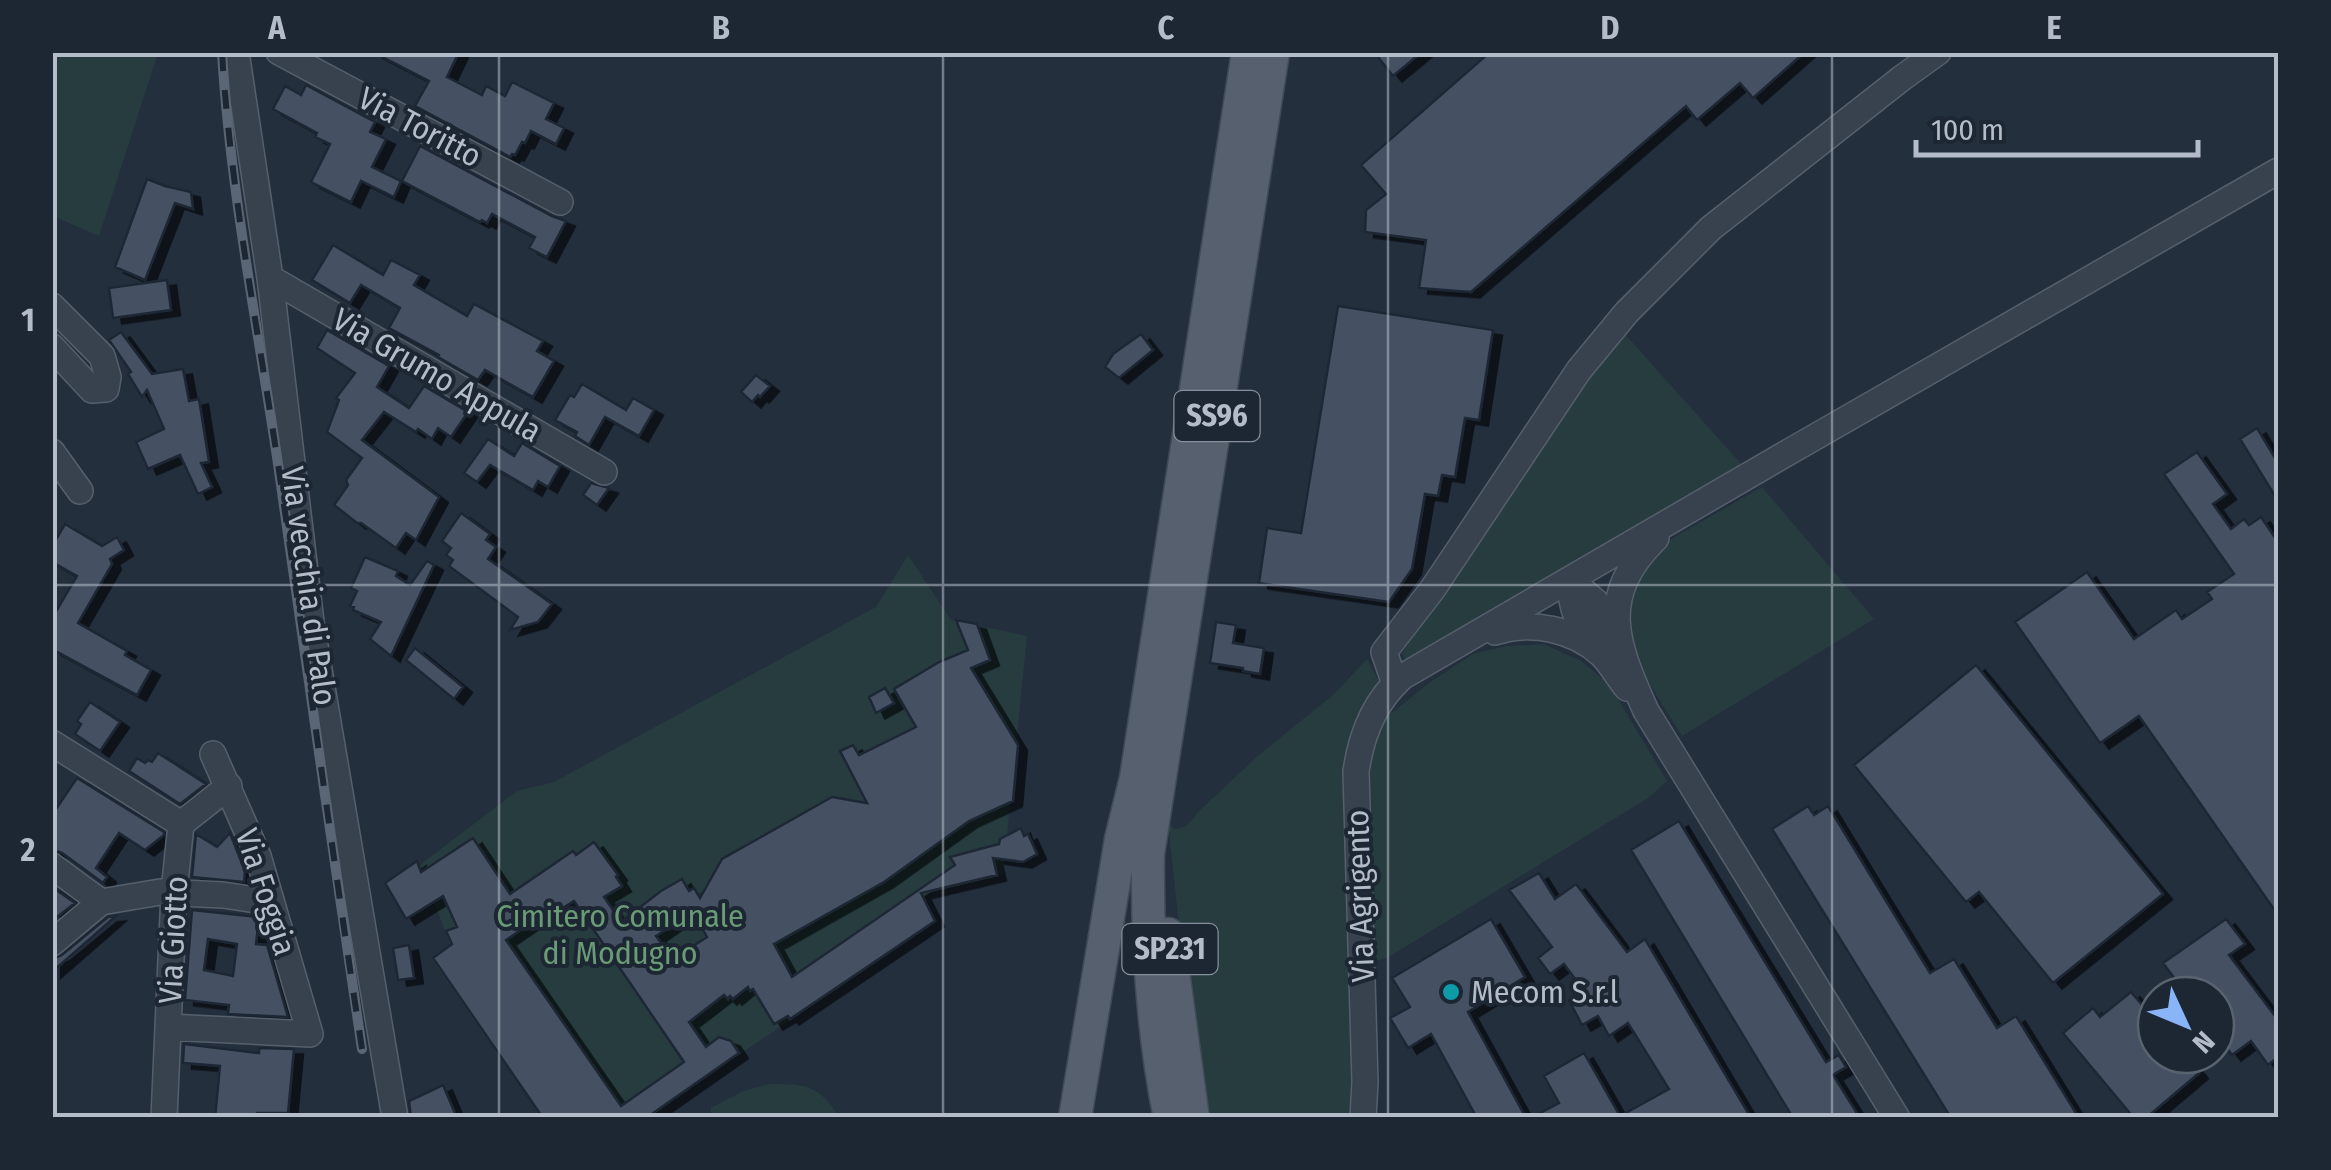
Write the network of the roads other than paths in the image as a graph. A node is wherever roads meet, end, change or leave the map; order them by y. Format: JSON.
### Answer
{"nodes":[{"id":1,"x":236,"y":52,"type":"edge"},
{"id":2,"x":279,"y":52,"type":"edge"},
{"id":3,"x":1248,"y":52,"type":"edge"},
{"id":4,"x":1273,"y":52,"type":"edge"},
{"id":5,"x":1938,"y":52,"type":"edge"},
{"id":6,"x":2278,"y":171,"type":"edge"},
{"id":7,"x":560,"y":202,"type":"dead end"},
{"id":8,"x":270,"y":278,"type":"junction"},
{"id":9,"x":52,"y":306,"type":"edge"},
{"id":10,"x":52,"y":347,"type":"edge"},
{"id":11,"x":52,"y":452,"type":"edge"},
{"id":12,"x":604,"y":472,"type":"dead end"},
{"id":13,"x":80,"y":491,"type":"dead end"},
{"id":14,"x":1678,"y":517,"type":"junction"},
{"id":15,"x":1570,"y":580,"type":"junction"},
{"id":16,"x":1456,"y":647,"type":"junction"},
{"id":17,"x":1610,"y":650,"type":"junction"},
{"id":18,"x":1394,"y":684,"type":"junction"},
{"id":19,"x":52,"y":743,"type":"edge"},
{"id":20,"x":213,"y":754,"type":"dead end"},
{"id":21,"x":1148,"y":778,"type":"junction"},
{"id":22,"x":229,"y":786,"type":"junction"},
{"id":23,"x":181,"y":824,"type":"junction"},
{"id":24,"x":52,"y":866,"type":"edge"},
{"id":25,"x":174,"y":892,"type":"junction"},
{"id":26,"x":101,"y":902,"type":"junction"},
{"id":27,"x":270,"y":902,"type":"junction"},
{"id":28,"x":52,"y":943,"type":"edge"},
{"id":29,"x":168,"y":1028,"type":"junction"},
{"id":30,"x":164,"y":1118,"type":"edge"},
{"id":31,"x":395,"y":1118,"type":"edge"},
{"id":32,"x":1075,"y":1118,"type":"edge"},
{"id":33,"x":1153,"y":1118,"type":"edge"},
{"id":34,"x":1170,"y":1118,"type":"edge"},
{"id":35,"x":1193,"y":1118,"type":"edge"},
{"id":36,"x":1363,"y":1118,"type":"edge"},
{"id":37,"x":1896,"y":1118,"type":"edge"}],
"edges":[{"from":1,"to":8,"type":"street","name":"Via vecchia di Palo"},
{"from":2,"to":7,"type":"street","name":"Via Toritto"},
{"from":3,"to":21,"type":"main road","number":"SS96"},
{"from":4,"to":21,"type":"main road","number":"SS96"},
{"from":5,"to":18,"type":"street"},
{"from":6,"to":14,"type":"street"},
{"from":8,"to":12,"type":"street","name":"Via Grumo Appula"},
{"from":8,"to":31,"type":"street","name":"Via vecchia di Palo"},
{"from":9,"to":10,"type":"street"},
{"from":11,"to":13,"type":"street"},
{"from":14,"to":15,"type":"street"},
{"from":14,"to":17,"type":"street"},
{"from":15,"to":16,"type":"street"},
{"from":15,"to":17,"type":"street"},
{"from":16,"to":17,"type":"street"},
{"from":16,"to":18,"type":"street"},
{"from":17,"to":37,"type":"street"},
{"from":18,"to":36,"type":"street","name":"Via Agrigento"},
{"from":19,"to":23,"type":"street"},
{"from":20,"to":22,"type":"street","name":"Via Foggia"},
{"from":21,"to":32,"type":"main road","number":"SS96"},
{"from":21,"to":33,"type":"main road","number":"SS96"},
{"from":21,"to":34,"type":"main road","number":"SS96"},
{"from":21,"to":35,"type":"main road","number":"SP231"},
{"from":22,"to":23,"type":"street"},
{"from":22,"to":27,"type":"street","name":"Via Foggia"},
{"from":23,"to":25,"type":"street","name":"Via Giotto"},
{"from":24,"to":26,"type":"street"},
{"from":25,"to":26,"type":"street"},
{"from":25,"to":27,"type":"street"},
{"from":25,"to":29,"type":"street","name":"Via Giotto"},
{"from":26,"to":28,"type":"street"},
{"from":27,"to":29,"type":"street","name":"Via Foggia"},
{"from":29,"to":30,"type":"street","name":"Via Giotto"}]}
